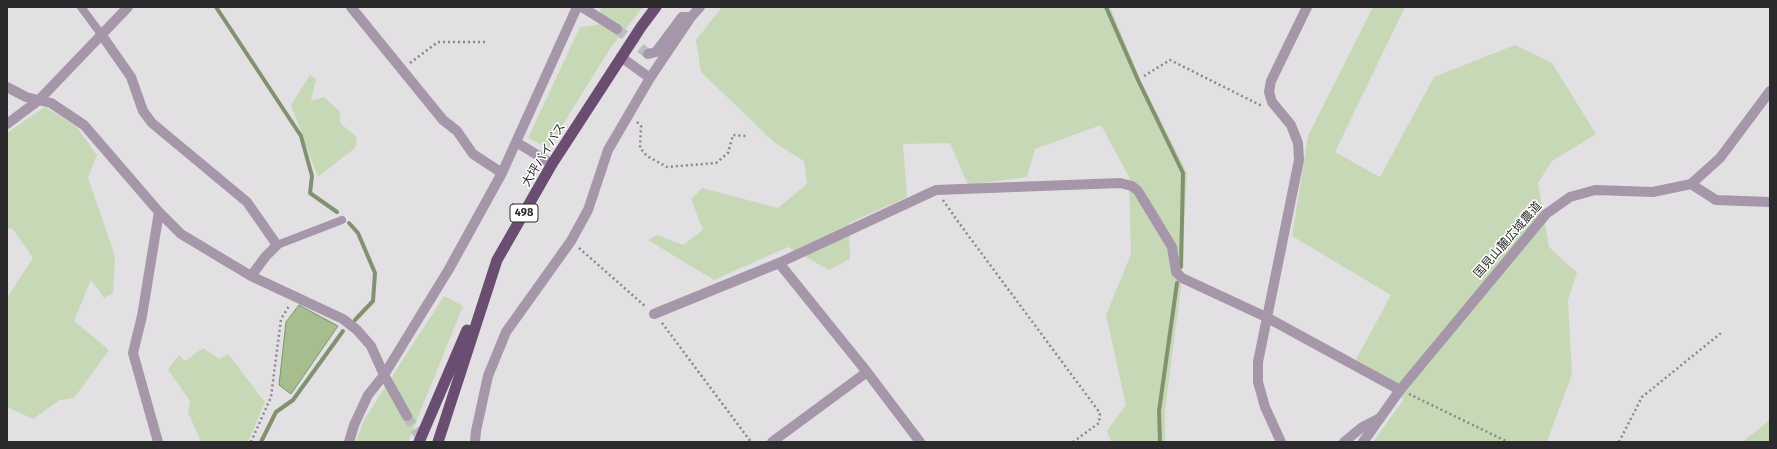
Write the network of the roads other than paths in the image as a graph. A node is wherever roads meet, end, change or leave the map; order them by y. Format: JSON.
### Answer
{"nodes":[{"id":1,"x":82,"y":7,"type":"edge"},
{"id":2,"x":128,"y":7,"type":"edge"},
{"id":3,"x":351,"y":7,"type":"edge"},
{"id":4,"x":577,"y":7,"type":"edge"},
{"id":5,"x":582,"y":7,"type":"edge"},
{"id":6,"x":656,"y":7,"type":"edge"},
{"id":7,"x":700,"y":7,"type":"edge"},
{"id":8,"x":1307,"y":7,"type":"edge"},
{"id":9,"x":691,"y":17,"type":"junction"},
{"id":10,"x":617,"y":29,"type":"tunnel mouth"},
{"id":11,"x":101,"y":34,"type":"junction"},
{"id":12,"x":648,"y":54,"type":"dead end"},
{"id":13,"x":621,"y":57,"type":"junction"},
{"id":14,"x":650,"y":78,"type":"junction"},
{"id":15,"x":7,"y":86,"type":"edge"},
{"id":16,"x":1770,"y":91,"type":"edge"},
{"id":17,"x":39,"y":100,"type":"junction"},
{"id":18,"x":7,"y":124,"type":"edge"},
{"id":19,"x":516,"y":142,"type":"junction"},
{"id":20,"x":552,"y":164,"type":"junction"},
{"id":21,"x":502,"y":173,"type":"junction"},
{"id":22,"x":1691,"y":184,"type":"junction"},
{"id":23,"x":1770,"y":202,"type":"edge"},
{"id":24,"x":159,"y":212,"type":"junction"},
{"id":25,"x":342,"y":220,"type":"dead end"},
{"id":26,"x":277,"y":245,"type":"junction"},
{"id":27,"x":497,"y":260,"type":"junction"},
{"id":28,"x":779,"y":263,"type":"junction"},
{"id":29,"x":251,"y":276,"type":"junction"},
{"id":30,"x":654,"y":314,"type":"road end"},
{"id":31,"x":1266,"y":317,"type":"junction"},
{"id":32,"x":867,"y":372,"type":"junction"},
{"id":33,"x":384,"y":375,"type":"junction"},
{"id":34,"x":1400,"y":390,"type":"junction"},
{"id":35,"x":407,"y":416,"type":"tunnel mouth"},
{"id":36,"x":1380,"y":418,"type":"junction"},
{"id":37,"x":158,"y":442,"type":"edge"},
{"id":38,"x":349,"y":442,"type":"edge"},
{"id":39,"x":419,"y":442,"type":"edge"},
{"id":40,"x":438,"y":442,"type":"edge"},
{"id":41,"x":475,"y":442,"type":"edge"},
{"id":42,"x":772,"y":442,"type":"edge"},
{"id":43,"x":920,"y":442,"type":"edge"},
{"id":44,"x":1281,"y":442,"type":"edge"},
{"id":45,"x":1344,"y":442,"type":"edge"},
{"id":46,"x":1363,"y":442,"type":"edge"}],
"edges":[{"from":1,"to":11,"type":"lane"},
{"from":2,"to":11,"type":"street"},
{"from":3,"to":21,"type":"street"},
{"from":4,"to":19,"type":"street"},
{"from":5,"to":10,"type":"street"},
{"from":6,"to":13,"type":"highway","name":"大坪バイパス","number":"498"},
{"from":7,"to":9,"type":"street"},
{"from":8,"to":31,"type":"street"},
{"from":9,"to":12,"type":"street"},
{"from":9,"to":14,"type":"street"},
{"from":11,"to":17,"type":"street"},
{"from":11,"to":26,"type":"street"},
{"from":13,"to":14,"type":"street"},
{"from":13,"to":20,"type":"highway","name":"大坪バイパス","number":"498"},
{"from":14,"to":41,"type":"street"},
{"from":15,"to":17,"type":"street"},
{"from":16,"to":22,"type":"street","name":"国見山麓広域農道"},
{"from":17,"to":18,"type":"street"},
{"from":17,"to":24,"type":"street"},
{"from":19,"to":20,"type":"street"},
{"from":19,"to":21,"type":"street"},
{"from":20,"to":27,"type":"highway","name":"大坪バイパス","number":"498"},
{"from":21,"to":33,"type":"street"},
{"from":22,"to":23,"type":"street"},
{"from":22,"to":34,"type":"street","name":"国見山麓広域農道"},
{"from":24,"to":29,"type":"street"},
{"from":24,"to":37,"type":"street"},
{"from":25,"to":26,"type":"lane"},
{"from":26,"to":29,"type":"street"},
{"from":27,"to":39,"type":"highway"},
{"from":27,"to":40,"type":"highway","name":"大坪バイパス","number":"498"},
{"from":28,"to":30,"type":"street"},
{"from":28,"to":31,"type":"street"},
{"from":28,"to":32,"type":"street"},
{"from":29,"to":33,"type":"street"},
{"from":31,"to":34,"type":"street"},
{"from":31,"to":44,"type":"street"},
{"from":32,"to":42,"type":"street"},
{"from":32,"to":43,"type":"street"},
{"from":33,"to":35,"type":"street"},
{"from":33,"to":38,"type":"street"},
{"from":34,"to":36,"type":"street","name":"国見山麓広域農道"},
{"from":36,"to":45,"type":"street"},
{"from":36,"to":46,"type":"street","name":"国見山麓広域農道"}]}
